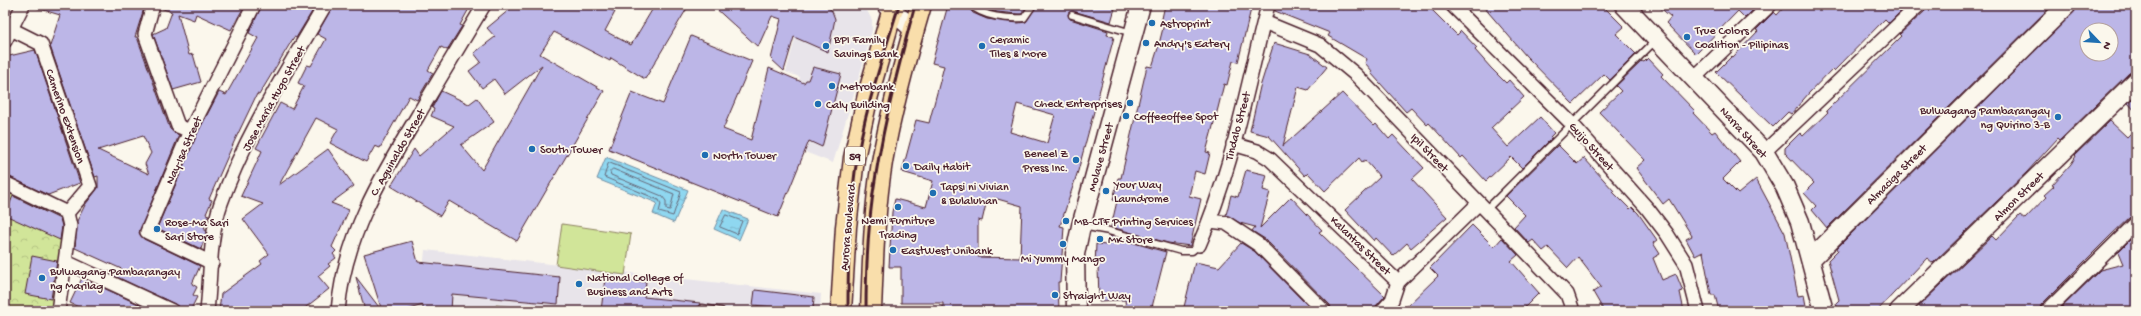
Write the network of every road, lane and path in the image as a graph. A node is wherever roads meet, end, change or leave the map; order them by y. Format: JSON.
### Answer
{"nodes":[{"id":1,"x":23,"y":5,"type":"edge"},
{"id":2,"x":153,"y":5,"type":"edge"},
{"id":3,"x":254,"y":5,"type":"edge"},
{"id":4,"x":325,"y":5,"type":"edge"},
{"id":5,"x":484,"y":5,"type":"edge"},
{"id":6,"x":921,"y":5,"type":"edge"},
{"id":7,"x":970,"y":5,"type":"edge"},
{"id":8,"x":1033,"y":5,"type":"edge"},
{"id":9,"x":1141,"y":5,"type":"edge"},
{"id":10,"x":1268,"y":5,"type":"edge"},
{"id":11,"x":1452,"y":5,"type":"edge"},
{"id":12,"x":1624,"y":5,"type":"edge"},
{"id":13,"x":1770,"y":5,"type":"edge"},
{"id":14,"x":1919,"y":5,"type":"edge"},
{"id":15,"x":2067,"y":5,"type":"edge"},
{"id":16,"x":891,"y":7,"type":"edge"},
{"id":17,"x":1072,"y":14,"type":"dead end"},
{"id":18,"x":1264,"y":22,"type":"junction"},
{"id":19,"x":11,"y":29,"type":"junction"},
{"id":20,"x":914,"y":30,"type":"junction"},
{"id":21,"x":1134,"y":34,"type":"junction"},
{"id":22,"x":1658,"y":39,"type":"junction"},
{"id":23,"x":5,"y":41,"type":"edge"},
{"id":24,"x":1695,"y":77,"type":"junction"},
{"id":25,"x":2136,"y":81,"type":"edge"},
{"id":26,"x":1572,"y":124,"type":"junction"},
{"id":27,"x":190,"y":131,"type":"junction"},
{"id":28,"x":1233,"y":144,"type":"junction"},
{"id":29,"x":1764,"y":152,"type":"junction"},
{"id":30,"x":5,"y":183,"type":"edge"},
{"id":31,"x":1483,"y":207,"type":"junction"},
{"id":32,"x":67,"y":213,"type":"junction"},
{"id":33,"x":1210,"y":221,"type":"junction"},
{"id":34,"x":2136,"y":223,"type":"edge"},
{"id":35,"x":1081,"y":226,"type":"junction"},
{"id":36,"x":1199,"y":245,"type":"joint"},
{"id":37,"x":1811,"y":259,"type":"junction"},
{"id":38,"x":66,"y":262,"type":"junction"},
{"id":39,"x":212,"y":264,"type":"junction"},
{"id":40,"x":1398,"y":282,"type":"junction"},
{"id":41,"x":702,"y":308,"type":"dead end"},
{"id":42,"x":58,"y":311,"type":"edge"},
{"id":43,"x":172,"y":311,"type":"edge"},
{"id":44,"x":208,"y":311,"type":"edge"},
{"id":45,"x":338,"y":311,"type":"edge"},
{"id":46,"x":721,"y":311,"type":"edge"},
{"id":47,"x":842,"y":311,"type":"edge"},
{"id":48,"x":870,"y":311,"type":"edge"},
{"id":49,"x":1076,"y":311,"type":"edge"},
{"id":50,"x":1324,"y":311,"type":"edge"},
{"id":51,"x":1382,"y":311,"type":"edge"},
{"id":52,"x":1574,"y":311,"type":"edge"},
{"id":53,"x":1698,"y":311,"type":"edge"},
{"id":54,"x":1824,"y":311,"type":"edge"},
{"id":55,"x":1899,"y":311,"type":"edge"},
{"id":56,"x":2047,"y":311,"type":"edge"}],
"edges":[{"from":1,"to":19,"type":"street"},
{"from":2,"to":27,"type":"street"},
{"from":3,"to":27,"type":"street","name":"Nay-Isa Street"},
{"from":4,"to":39,"type":"street","name":"Jose Maria Hugo Street"},
{"from":5,"to":45,"type":"street","name":"C. Aguinaldo Street"},
{"from":6,"to":20,"type":"main road","number":"59"},
{"from":7,"to":8,"type":"lane"},
{"from":9,"to":21,"type":"street","name":"Molave Street"},
{"from":10,"to":18,"type":"street","name":"Tindalo Street"},
{"from":11,"to":26,"type":"street","name":"Guijo Street"},
{"from":12,"to":22,"type":"street","name":"Narra Street"},
{"from":13,"to":24,"type":"street"},
{"from":14,"to":29,"type":"street"},
{"from":15,"to":37,"type":"street","name":"Almaciga Street"},
{"from":16,"to":20,"type":"street"},
{"from":16,"to":47,"type":"main road","name":"Aurora Boulevard","number":"59"},
{"from":17,"to":21,"type":"lane"},
{"from":18,"to":28,"type":"street","name":"Tindalo Street"},
{"from":18,"to":31,"type":"street","name":"Ipil Street"},
{"from":19,"to":23,"type":"street"},
{"from":19,"to":32,"type":"street","name":"Camerino Extension"},
{"from":20,"to":48,"type":"main road","number":"59"},
{"from":21,"to":35,"type":"street","name":"Molave Street"},
{"from":22,"to":24,"type":"street","name":"Narra Street"},
{"from":22,"to":26,"type":"lane","name":"Kalantas Street"},
{"from":24,"to":29,"type":"street","name":"Narra Street"},
{"from":25,"to":55,"type":"street","name":"Almon Street"},
{"from":26,"to":31,"type":"lane","name":"Kalantas Street"},
{"from":26,"to":53,"type":"street","name":"Guijo Street"},
{"from":27,"to":39,"type":"street","name":"Nay-Isa Street"},
{"from":28,"to":33,"type":"street","name":"Tindalo Street"},
{"from":28,"to":40,"type":"street","name":"Kalantas Street"},
{"from":29,"to":37,"type":"street","name":"Narra Street"},
{"from":30,"to":32,"type":"street"},
{"from":31,"to":40,"type":"street","name":"Kalantas Street"},
{"from":31,"to":52,"type":"street","name":"Ipil Street"},
{"from":32,"to":38,"type":"street"},
{"from":33,"to":36,"type":"street","name":"Tindalo Street"},
{"from":33,"to":50,"type":"street"},
{"from":34,"to":56,"type":"street"},
{"from":35,"to":36,"type":"lane"},
{"from":35,"to":49,"type":"street","name":"Molave Street"},
{"from":37,"to":54,"type":"street","name":"Narra Street"},
{"from":38,"to":42,"type":"street"},
{"from":38,"to":43,"type":"street"},
{"from":39,"to":44,"type":"street","name":"Jose Maria Hugo Street"},
{"from":40,"to":51,"type":"street"},
{"from":41,"to":46,"type":"lane"}]}
